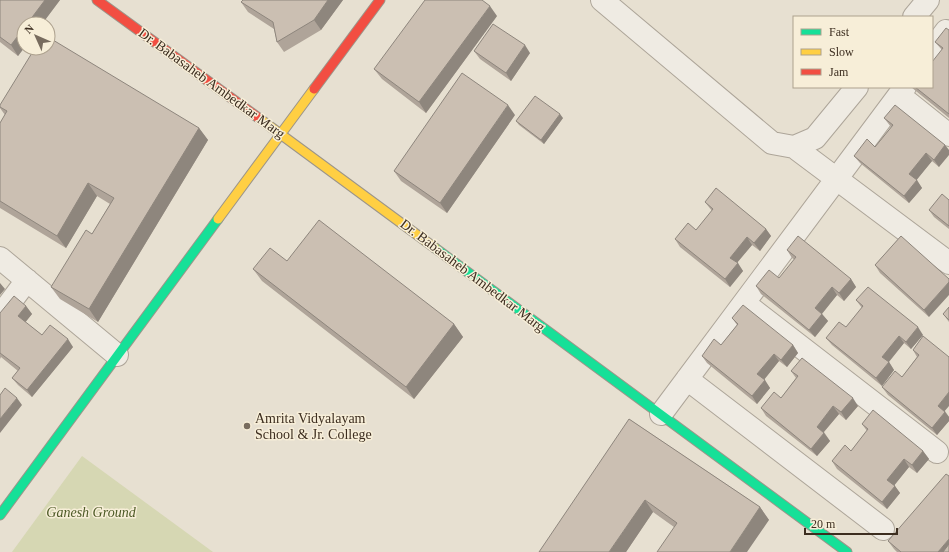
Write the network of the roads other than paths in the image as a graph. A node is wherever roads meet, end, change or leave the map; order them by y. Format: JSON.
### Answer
{"nodes":[{"id":1,"x":97,"y":0,"type":"edge"},
{"id":2,"x":380,"y":0,"type":"edge"},
{"id":3,"x":602,"y":0,"type":"edge"},
{"id":4,"x":928,"y":0,"type":"edge"},
{"id":5,"x":915,"y":16,"type":"edge"},
{"id":6,"x":946,"y":31,"type":"edge"},
{"id":7,"x":933,"y":49,"type":"edge"},
{"id":8,"x":856,"y":88,"type":"edge"},
{"id":9,"x":902,"y":91,"type":"edge"},
{"id":10,"x":280,"y":133,"type":"junction"},
{"id":11,"x":949,"y":135,"type":"edge"},
{"id":12,"x":794,"y":147,"type":"junction"},
{"id":13,"x":837,"y":179,"type":"junction"},
{"id":14,"x":0,"y":258,"type":"edge"},
{"id":15,"x":949,"y":263,"type":"edge"},
{"id":16,"x":27,"y":280,"type":"junction"},
{"id":17,"x":744,"y":303,"type":"junction"},
{"id":18,"x":0,"y":316,"type":"edge"},
{"id":19,"x":117,"y":355,"type":"junction"},
{"id":20,"x":687,"y":379,"type":"junction"},
{"id":21,"x":660,"y":414,"type":"junction"},
{"id":22,"x":937,"y":452,"type":"dead end"},
{"id":23,"x":0,"y":515,"type":"edge"},
{"id":24,"x":883,"y":529,"type":"dead end"},
{"id":25,"x":843,"y":551,"type":"edge"}],
"edges":[{"from":1,"to":10,"type":"main road","name":"Dr. Babasaheb Ambedkar Marg"},
{"from":2,"to":10,"type":"main road"},
{"from":3,"to":12,"type":"street"},
{"from":4,"to":5,"type":"street"},
{"from":6,"to":7,"type":"street"},
{"from":8,"to":12,"type":"street"},
{"from":9,"to":11,"type":"street"},
{"from":9,"to":13,"type":"street"},
{"from":10,"to":19,"type":"main road"},
{"from":10,"to":21,"type":"main road","name":"Dr. Babasaheb Ambedkar Marg"},
{"from":12,"to":13,"type":"street"},
{"from":13,"to":15,"type":"street"},
{"from":13,"to":17,"type":"street"},
{"from":14,"to":16,"type":"street"},
{"from":16,"to":18,"type":"street"},
{"from":16,"to":19,"type":"street"},
{"from":17,"to":20,"type":"street"},
{"from":17,"to":22,"type":"street"},
{"from":19,"to":23,"type":"main road"},
{"from":20,"to":21,"type":"street"},
{"from":20,"to":24,"type":"street"},
{"from":21,"to":25,"type":"main road","name":"Dr. Babasaheb Ambedkar Marg"}]}
